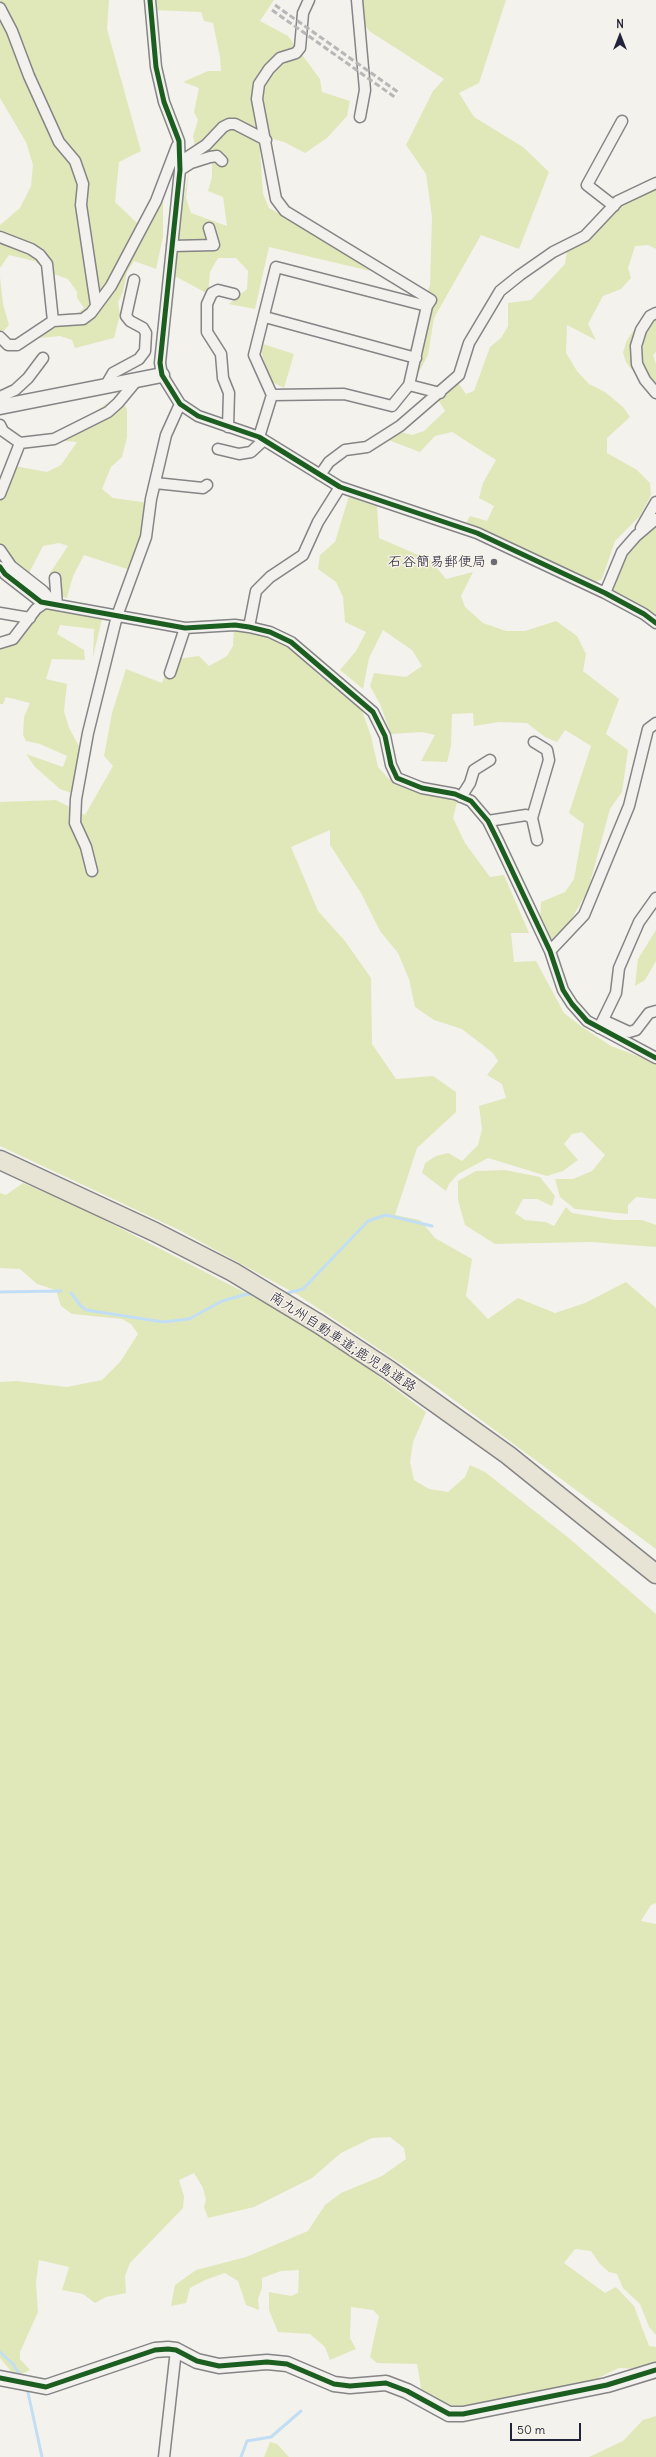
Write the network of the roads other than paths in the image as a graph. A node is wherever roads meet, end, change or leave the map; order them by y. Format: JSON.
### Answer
{"nodes":[{"id":1,"x":150,"y":0,"type":"edge"},
{"id":2,"x":309,"y":0,"type":"edge"},
{"id":3,"x":357,"y":0,"type":"edge"},
{"id":4,"x":0,"y":8,"type":"edge"},
{"id":5,"x":360,"y":117,"type":"dead end"},
{"id":6,"x":622,"y":121,"type":"dead end"},
{"id":7,"x":266,"y":140,"type":"junction"},
{"id":8,"x":179,"y":141,"type":"junction"},
{"id":9,"x":222,"y":161,"type":"dead end"},
{"id":10,"x":180,"y":166,"type":"junction"},
{"id":11,"x":656,"y":184,"type":"edge"},
{"id":12,"x":614,"y":206,"type":"junction"},
{"id":13,"x":210,"y":228,"type":"dead end"},
{"id":14,"x":0,"y":238,"type":"edge"},
{"id":15,"x":172,"y":246,"type":"junction"},
{"id":16,"x":134,"y":280,"type":"dead end"},
{"id":17,"x":234,"y":294,"type":"dead end"},
{"id":18,"x":96,"y":305,"type":"junction"},
{"id":19,"x":427,"y":306,"type":"junction"},
{"id":20,"x":656,"y":313,"type":"edge"},
{"id":21,"x":266,"y":317,"type":"junction"},
{"id":22,"x":54,"y":321,"type":"junction"},
{"id":23,"x":0,"y":337,"type":"edge"},
{"id":24,"x":44,"y":358,"type":"dead end"},
{"id":25,"x":416,"y":358,"type":"junction"},
{"id":26,"x":162,"y":374,"type":"junction"},
{"id":27,"x":136,"y":380,"type":"junction"},
{"id":28,"x":409,"y":385,"type":"junction"},
{"id":29,"x":106,"y":386,"type":"junction"},
{"id":30,"x":440,"y":393,"type":"junction"},
{"id":31,"x":656,"y":393,"type":"edge"},
{"id":32,"x":272,"y":395,"type":"junction"},
{"id":33,"x":0,"y":397,"type":"edge"},
{"id":34,"x":180,"y":404,"type":"junction"},
{"id":35,"x":0,"y":407,"type":"edge"},
{"id":36,"x":0,"y":425,"type":"edge"},
{"id":37,"x":228,"y":427,"type":"junction"},
{"id":38,"x":262,"y":439,"type":"junction"},
{"id":39,"x":20,"y":443,"type":"junction"},
{"id":40,"x":218,"y":449,"type":"dead end"},
{"id":41,"x":320,"y":475,"type":"junction"},
{"id":42,"x":155,"y":483,"type":"junction"},
{"id":43,"x":207,"y":485,"type":"dead end"},
{"id":44,"x":340,"y":487,"type":"junction"},
{"id":45,"x":0,"y":494,"type":"edge"},
{"id":46,"x":656,"y":502,"type":"edge"},
{"id":47,"x":656,"y":519,"type":"edge"},
{"id":48,"x":636,"y":536,"type":"junction"},
{"id":49,"x":0,"y":550,"type":"edge"},
{"id":50,"x":0,"y":567,"type":"edge"},
{"id":51,"x":55,"y":578,"type":"dead end"},
{"id":52,"x":605,"y":593,"type":"junction"},
{"id":53,"x":52,"y":604,"type":"junction"},
{"id":54,"x":0,"y":613,"type":"edge"},
{"id":55,"x":117,"y":616,"type":"junction"},
{"id":56,"x":30,"y":618,"type":"junction"},
{"id":57,"x":656,"y":624,"type":"edge"},
{"id":58,"x":249,"y":627,"type":"junction"},
{"id":59,"x":185,"y":628,"type":"junction"},
{"id":60,"x":0,"y":643,"type":"edge"},
{"id":61,"x":170,"y":673,"type":"dead end"},
{"id":62,"x":656,"y":723,"type":"edge"},
{"id":63,"x":534,"y":742,"type":"dead end"},
{"id":64,"x":490,"y":760,"type":"dead end"},
{"id":65,"x":461,"y":796,"type":"junction"},
{"id":66,"x":532,"y":818,"type":"junction"},
{"id":67,"x":488,"y":821,"type":"junction"},
{"id":68,"x":537,"y":840,"type":"dead end"},
{"id":69,"x":92,"y":871,"type":"dead end"},
{"id":70,"x":656,"y":898,"type":"edge"},
{"id":71,"x":550,"y":951,"type":"junction"},
{"id":72,"x":656,"y":1011,"type":"edge"},
{"id":73,"x":601,"y":1024,"type":"junction"},
{"id":74,"x":656,"y":1058,"type":"edge"},
{"id":75,"x":7,"y":1163,"type":"edge"},
{"id":76,"x":508,"y":1455,"type":"junction"},
{"id":77,"x":656,"y":1561,"type":"edge"},
{"id":78,"x":656,"y":1574,"type":"edge"},
{"id":79,"x":176,"y":2350,"type":"junction"},
{"id":80,"x":656,"y":2370,"type":"edge"},
{"id":81,"x":0,"y":2378,"type":"edge"},
{"id":82,"x":164,"y":2457,"type":"edge"}],
"edges":[{"from":1,"to":8,"type":"street"},
{"from":2,"to":7,"type":"street"},
{"from":3,"to":5,"type":"street"},
{"from":4,"to":18,"type":"street"},
{"from":6,"to":12,"type":"street"},
{"from":7,"to":10,"type":"street"},
{"from":7,"to":19,"type":"street"},
{"from":8,"to":10,"type":"street"},
{"from":8,"to":18,"type":"street"},
{"from":9,"to":10,"type":"street"},
{"from":10,"to":15,"type":"street"},
{"from":11,"to":12,"type":"street"},
{"from":12,"to":30,"type":"street"},
{"from":13,"to":15,"type":"street"},
{"from":14,"to":22,"type":"street"},
{"from":15,"to":26,"type":"street"},
{"from":16,"to":29,"type":"street"},
{"from":17,"to":37,"type":"street"},
{"from":18,"to":22,"type":"street"},
{"from":19,"to":21,"type":"street"},
{"from":19,"to":25,"type":"street"},
{"from":20,"to":31,"type":"street"},
{"from":21,"to":25,"type":"street"},
{"from":21,"to":32,"type":"street"},
{"from":22,"to":23,"type":"street"},
{"from":24,"to":33,"type":"street"},
{"from":25,"to":28,"type":"street"},
{"from":26,"to":27,"type":"street"},
{"from":26,"to":34,"type":"street"},
{"from":27,"to":29,"type":"street"},
{"from":27,"to":39,"type":"street"},
{"from":28,"to":30,"type":"street"},
{"from":28,"to":32,"type":"street"},
{"from":29,"to":35,"type":"street"},
{"from":30,"to":41,"type":"street"},
{"from":32,"to":38,"type":"street"},
{"from":34,"to":37,"type":"street"},
{"from":34,"to":42,"type":"street"},
{"from":36,"to":39,"type":"street"},
{"from":37,"to":38,"type":"street"},
{"from":38,"to":40,"type":"street"},
{"from":38,"to":41,"type":"street"},
{"from":39,"to":45,"type":"street"},
{"from":41,"to":44,"type":"street"},
{"from":42,"to":43,"type":"street"},
{"from":42,"to":55,"type":"street"},
{"from":44,"to":52,"type":"street"},
{"from":44,"to":58,"type":"street"},
{"from":46,"to":48,"type":"street"},
{"from":47,"to":48,"type":"street"},
{"from":48,"to":52,"type":"street"},
{"from":49,"to":53,"type":"street"},
{"from":50,"to":53,"type":"street"},
{"from":51,"to":53,"type":"street"},
{"from":52,"to":57,"type":"street"},
{"from":53,"to":55,"type":"street"},
{"from":53,"to":56,"type":"street"},
{"from":54,"to":56,"type":"street"},
{"from":55,"to":59,"type":"street"},
{"from":55,"to":69,"type":"street"},
{"from":56,"to":60,"type":"street"},
{"from":58,"to":59,"type":"street"},
{"from":58,"to":65,"type":"street"},
{"from":59,"to":61,"type":"street"},
{"from":62,"to":71,"type":"street"},
{"from":63,"to":66,"type":"street"},
{"from":64,"to":65,"type":"street"},
{"from":65,"to":67,"type":"street"},
{"from":66,"to":67,"type":"street"},
{"from":66,"to":68,"type":"street"},
{"from":67,"to":71,"type":"street"},
{"from":70,"to":73,"type":"street"},
{"from":71,"to":73,"type":"street"},
{"from":72,"to":73,"type":"street"},
{"from":73,"to":74,"type":"street"},
{"from":75,"to":76,"type":"highway","name":"南九州自動車道;鹿児島道路"},
{"from":76,"to":77,"type":"highway"},
{"from":76,"to":78,"type":"highway","name":"南九州自動車道;鹿児島道路"},
{"from":79,"to":80,"type":"street"},
{"from":79,"to":81,"type":"street"},
{"from":79,"to":82,"type":"street"}]}
